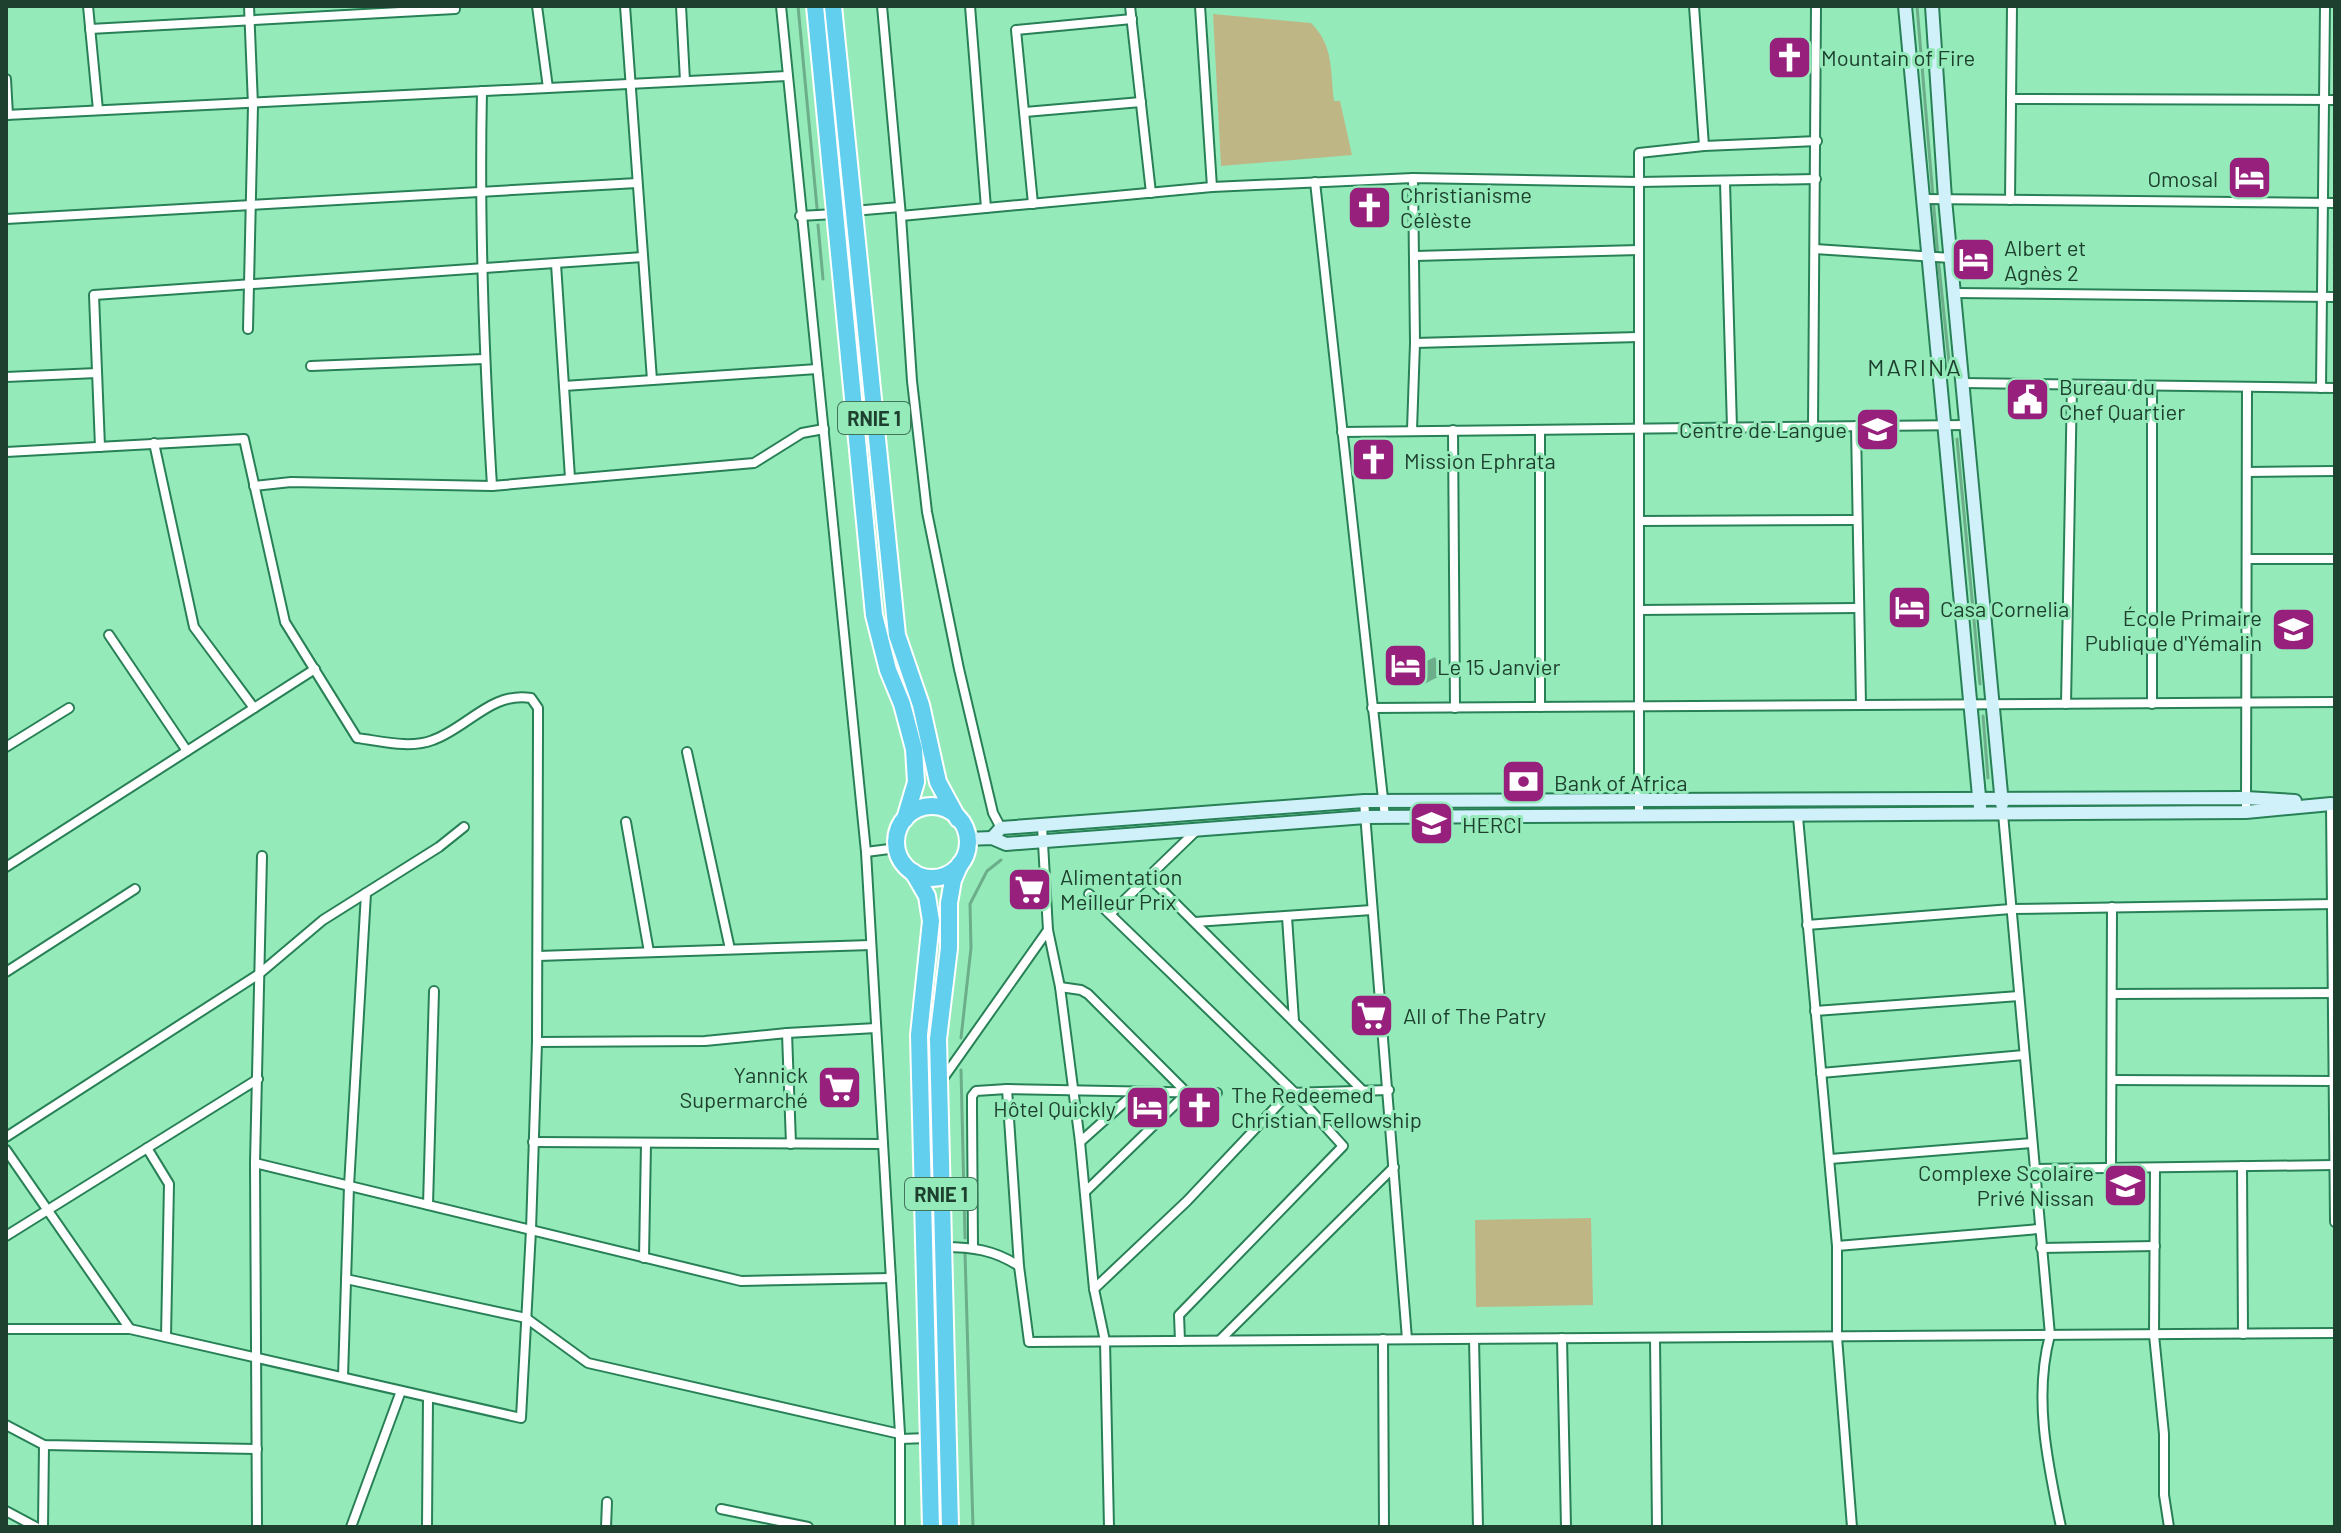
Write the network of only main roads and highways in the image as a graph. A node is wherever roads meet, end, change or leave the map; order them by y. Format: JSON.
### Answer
{"nodes":[{"id":1,"x":815,"y":6,"type":"edge"},
{"id":2,"x":833,"y":6,"type":"edge"},
{"id":3,"x":905,"y":819,"type":"junction"},
{"id":4,"x":958,"y":819,"type":"junction"},
{"id":5,"x":960,"y":864,"type":"junction"},
{"id":6,"x":913,"y":872,"type":"junction"},
{"id":7,"x":931,"y":1527,"type":"edge"},
{"id":8,"x":950,"y":1527,"type":"edge"}],
"edges":[{"from":1,"to":3,"type":"highway","number":"RNIE 1"},
{"from":2,"to":4,"type":"highway","number":"RNIE 1"},
{"from":3,"to":4,"type":"highway"},
{"from":3,"to":6,"type":"highway","number":"RNIE 1"},
{"from":4,"to":5,"type":"highway","number":"RNIE 1"},
{"from":5,"to":6,"type":"highway"},
{"from":5,"to":8,"type":"highway","number":"RNIE 1"},
{"from":6,"to":7,"type":"highway","number":"RNIE 1"}]}
